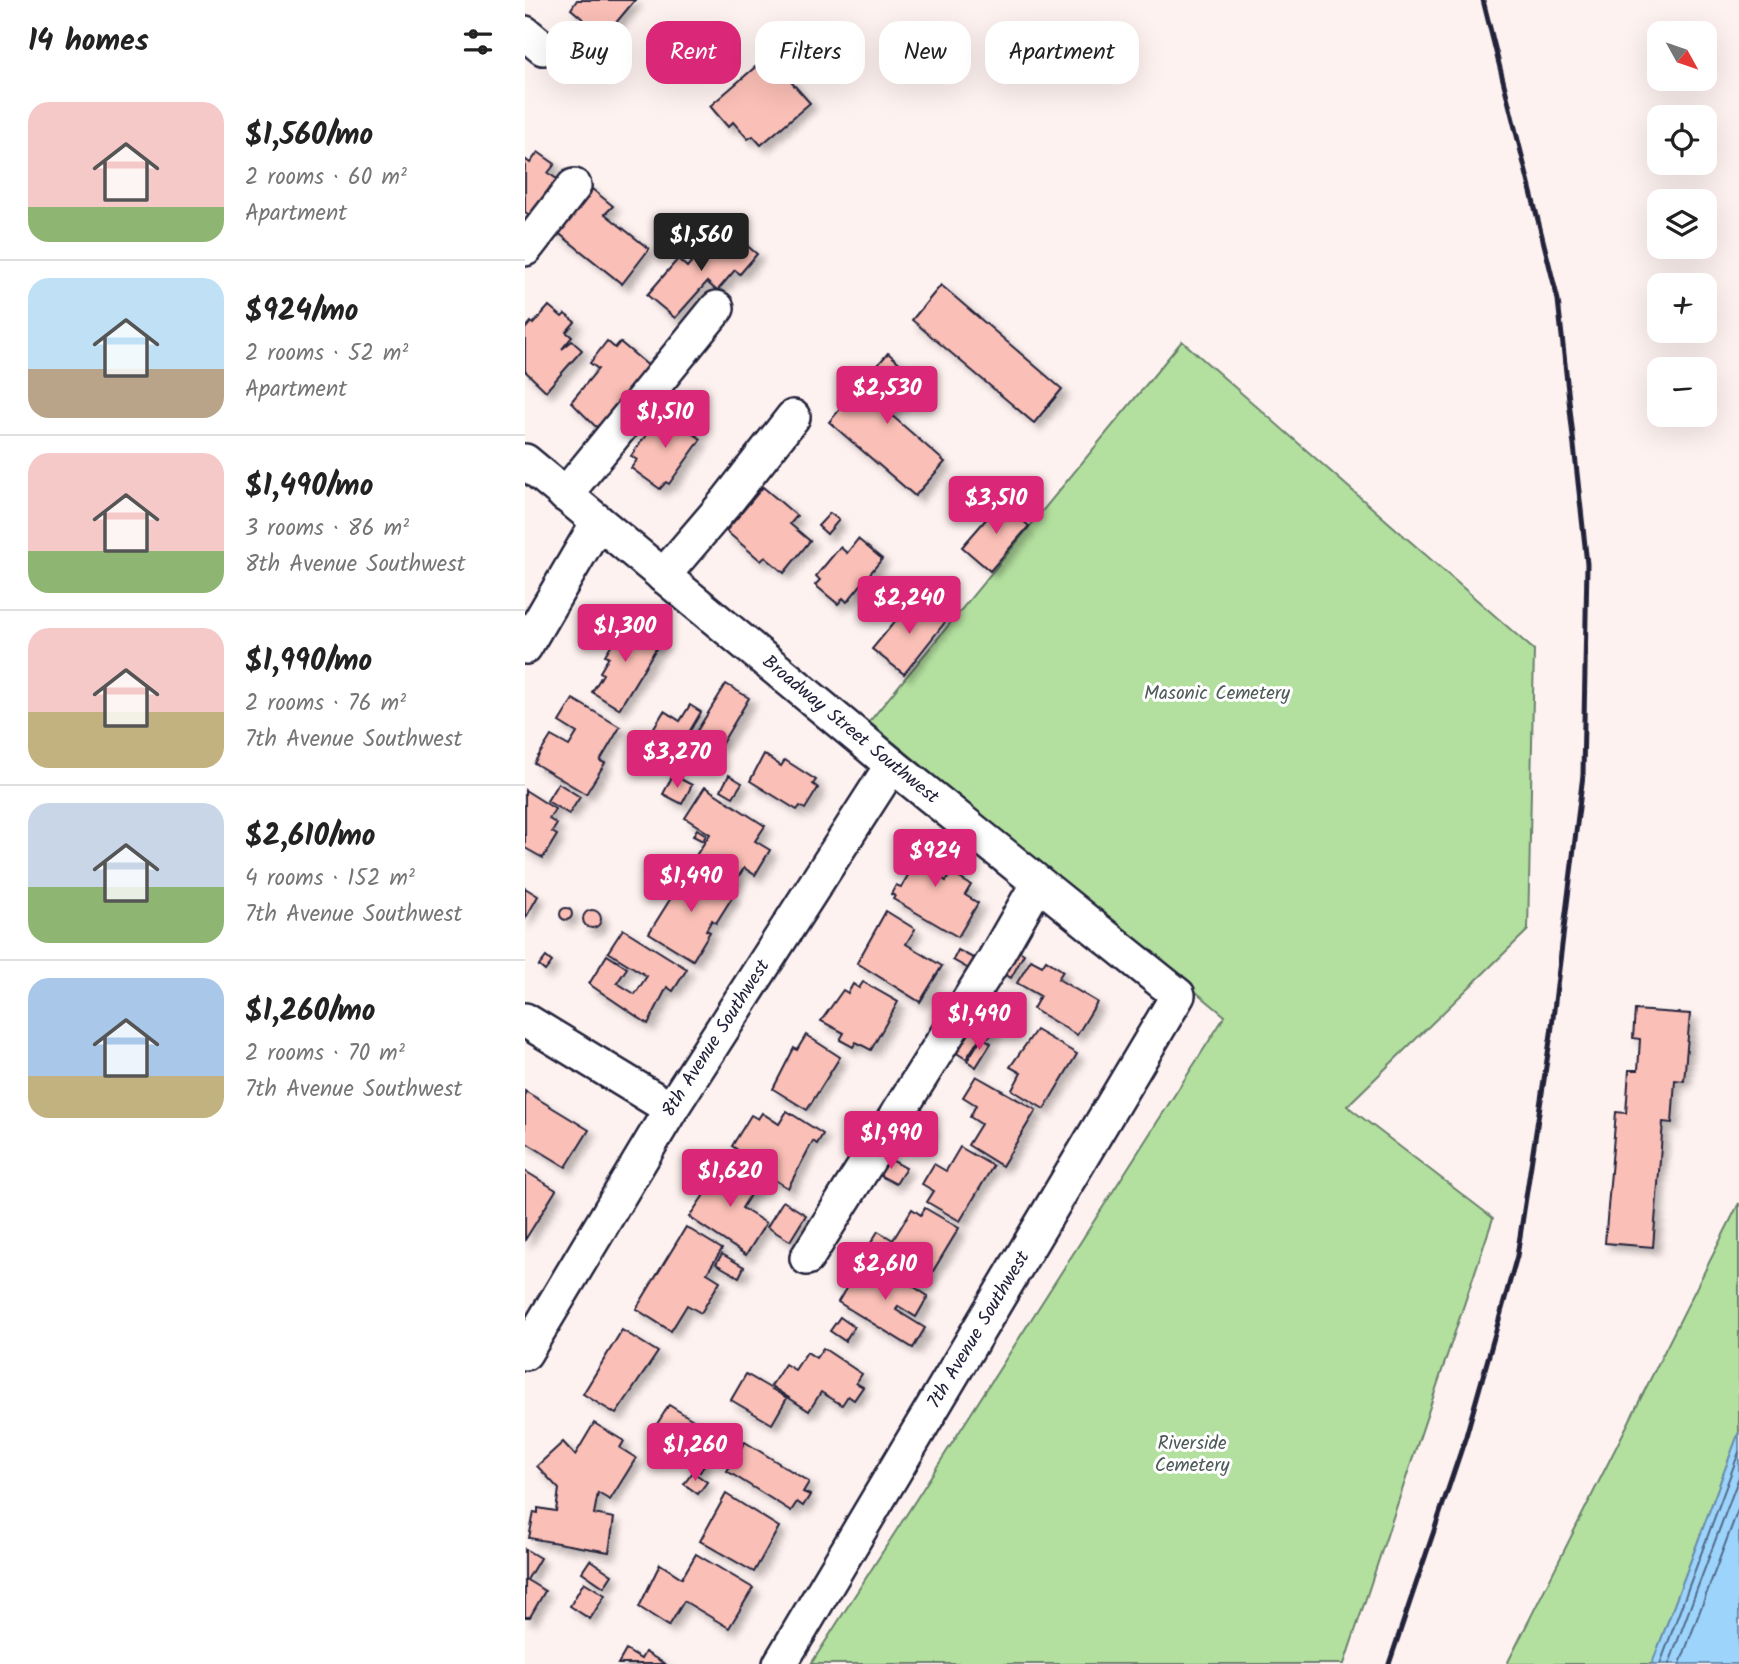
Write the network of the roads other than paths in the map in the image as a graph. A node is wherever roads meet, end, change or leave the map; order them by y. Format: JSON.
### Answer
{"nodes":[{"id":1,"x":574,"y":186,"type":"dead end"},
{"id":2,"x":525,"y":249,"type":"edge"},
{"id":3,"x":717,"y":309,"type":"dead end"},
{"id":4,"x":793,"y":417,"type":"dead end"},
{"id":5,"x":525,"y":461,"type":"edge"},
{"id":6,"x":565,"y":495,"type":"junction"},
{"id":7,"x":598,"y":522,"type":"junction"},
{"id":8,"x":663,"y":576,"type":"junction"},
{"id":9,"x":525,"y":647,"type":"edge"},
{"id":10,"x":892,"y":765,"type":"junction"},
{"id":11,"x":1038,"y":883,"type":"junction"},
{"id":12,"x":1178,"y":995,"type":"joint"},
{"id":13,"x":525,"y":1020,"type":"edge"},
{"id":14,"x":671,"y":1109,"type":"junction"},
{"id":15,"x":807,"y":1258,"type":"dead end"},
{"id":16,"x":525,"y":1353,"type":"edge"},
{"id":17,"x":780,"y":1664,"type":"edge"}],
"edges":[{"from":1,"to":2,"type":"street"},
{"from":3,"to":6,"type":"street"},
{"from":4,"to":8,"type":"street"},
{"from":5,"to":6,"type":"street","name":"Broadway Street Southwest"},
{"from":6,"to":7,"type":"street","name":"Broadway Street Southwest"},
{"from":7,"to":8,"type":"street","name":"Broadway Street Southwest"},
{"from":7,"to":9,"type":"street"},
{"from":8,"to":10,"type":"street","name":"Broadway Street Southwest"},
{"from":10,"to":11,"type":"street","name":"Broadway Street Southwest"},
{"from":10,"to":14,"type":"street","name":"8th Avenue Southwest"},
{"from":11,"to":12,"type":"street","name":"Broadway Street Southwest"},
{"from":11,"to":15,"type":"street"},
{"from":12,"to":17,"type":"street","name":"7th Avenue Southwest"},
{"from":13,"to":14,"type":"street"},
{"from":14,"to":16,"type":"street","name":"8th Avenue Southwest"}]}
